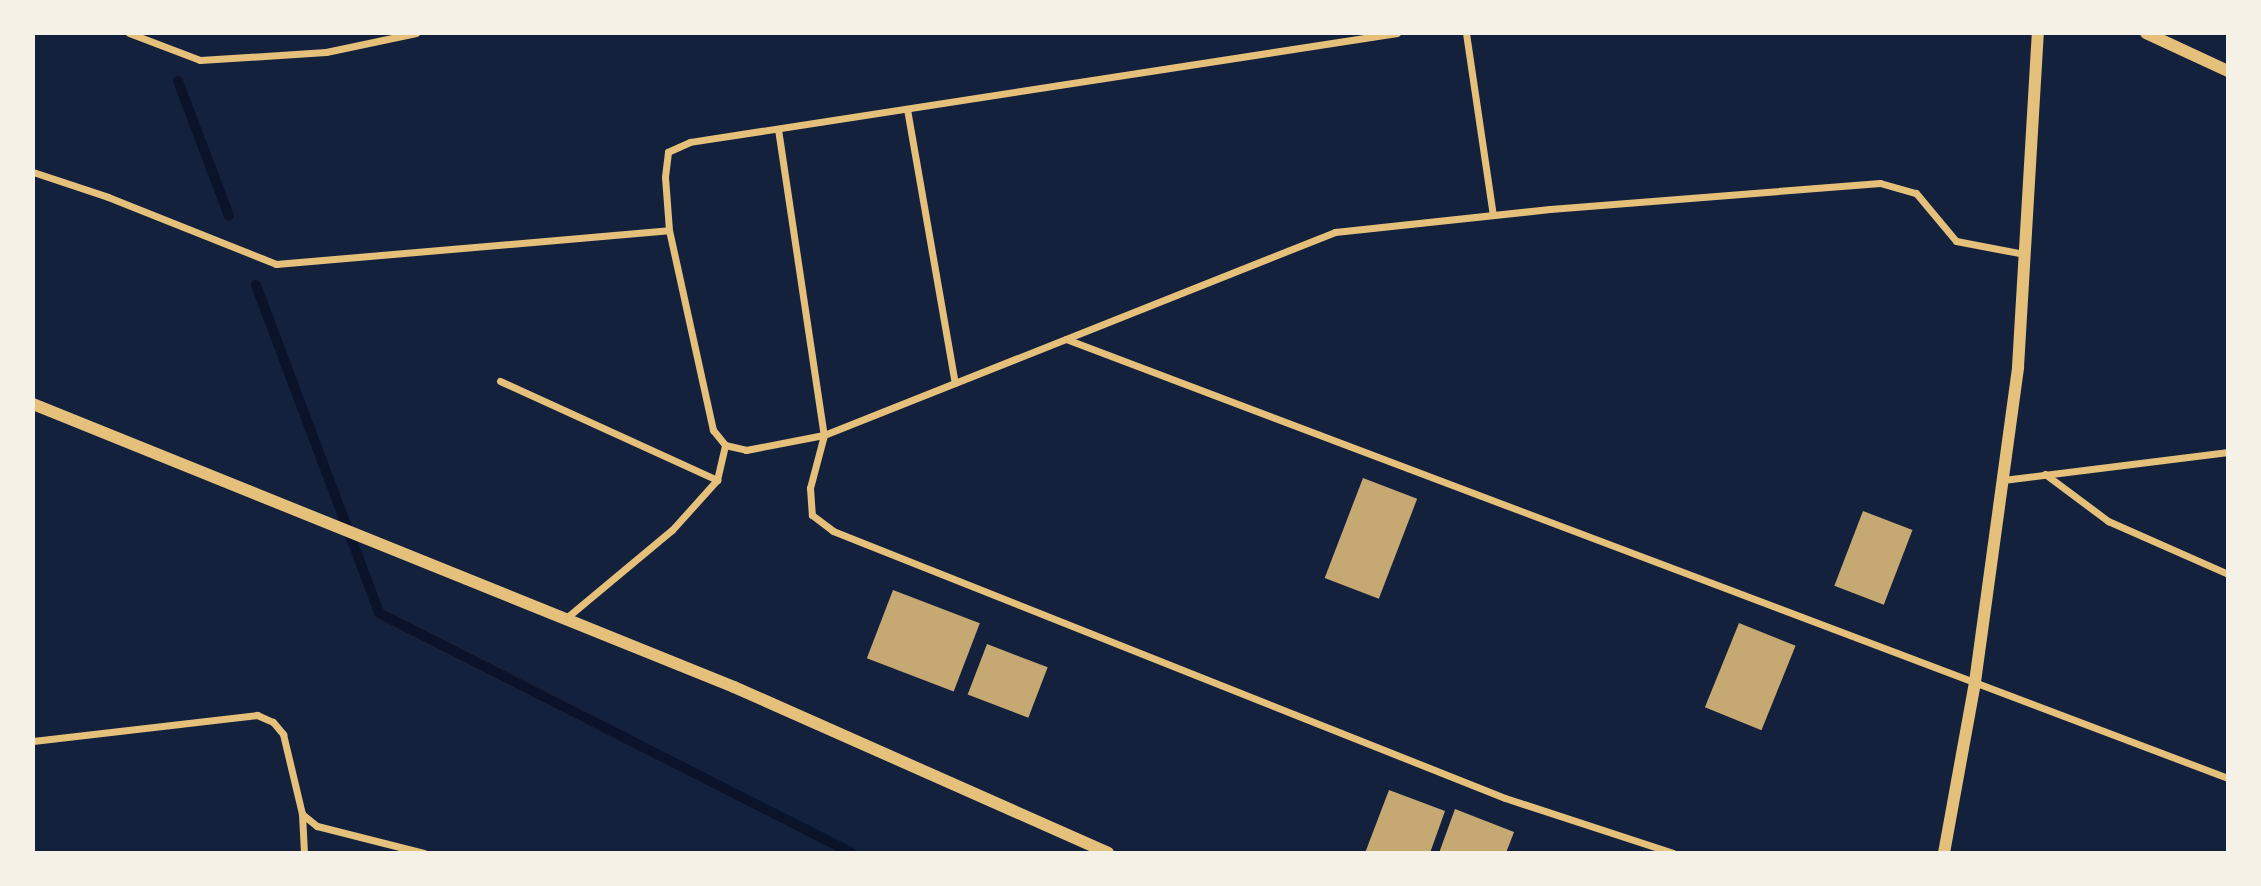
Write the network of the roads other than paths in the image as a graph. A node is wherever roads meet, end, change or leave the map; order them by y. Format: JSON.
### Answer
{"nodes":[{"id":1,"x":129,"y":33,"type":"edge"},
{"id":2,"x":416,"y":33,"type":"edge"},
{"id":3,"x":1397,"y":33,"type":"edge"},
{"id":4,"x":1466,"y":33,"type":"edge"},
{"id":5,"x":2038,"y":33,"type":"edge"},
{"id":6,"x":2146,"y":33,"type":"edge"},
{"id":7,"x":2228,"y":71,"type":"edge"},
{"id":8,"x":907,"y":109,"type":"junction"},
{"id":9,"x":778,"y":129,"type":"junction"},
{"id":10,"x":33,"y":172,"type":"edge"},
{"id":11,"x":1493,"y":215,"type":"junction"},
{"id":12,"x":669,"y":230,"type":"junction"},
{"id":13,"x":2024,"y":254,"type":"junction"},
{"id":14,"x":1065,"y":339,"type":"junction"},
{"id":15,"x":500,"y":381,"type":"dead end"},
{"id":16,"x":955,"y":383,"type":"junction"},
{"id":17,"x":33,"y":404,"type":"edge"},
{"id":18,"x":824,"y":435,"type":"junction"},
{"id":19,"x":724,"y":445,"type":"junction"},
{"id":20,"x":2228,"y":452,"type":"edge"},
{"id":21,"x":2045,"y":474,"type":"junction"},
{"id":22,"x":717,"y":480,"type":"junction"},
{"id":23,"x":2003,"y":480,"type":"junction"},
{"id":24,"x":2228,"y":574,"type":"edge"},
{"id":25,"x":565,"y":619,"type":"junction"},
{"id":26,"x":1975,"y":682,"type":"junction"},
{"id":27,"x":33,"y":741,"type":"edge"},
{"id":28,"x":2228,"y":778,"type":"edge"},
{"id":29,"x":302,"y":814,"type":"junction"},
{"id":30,"x":304,"y":853,"type":"edge"},
{"id":31,"x":424,"y":853,"type":"edge"},
{"id":32,"x":1108,"y":853,"type":"edge"},
{"id":33,"x":1673,"y":853,"type":"edge"},
{"id":34,"x":1944,"y":853,"type":"edge"}],
"edges":[{"from":1,"to":2,"type":"street"},
{"from":3,"to":8,"type":"street"},
{"from":4,"to":11,"type":"street"},
{"from":5,"to":13,"type":"street"},
{"from":6,"to":7,"type":"street"},
{"from":8,"to":9,"type":"street"},
{"from":8,"to":16,"type":"street"},
{"from":9,"to":12,"type":"street"},
{"from":9,"to":18,"type":"street"},
{"from":10,"to":12,"type":"street"},
{"from":11,"to":13,"type":"street"},
{"from":11,"to":14,"type":"street"},
{"from":12,"to":19,"type":"street"},
{"from":13,"to":23,"type":"street"},
{"from":14,"to":16,"type":"street"},
{"from":14,"to":26,"type":"street"},
{"from":15,"to":22,"type":"street"},
{"from":16,"to":18,"type":"street"},
{"from":17,"to":25,"type":"street"},
{"from":18,"to":19,"type":"street"},
{"from":18,"to":33,"type":"street"},
{"from":19,"to":22,"type":"street"},
{"from":20,"to":21,"type":"street"},
{"from":21,"to":23,"type":"street"},
{"from":21,"to":24,"type":"street"},
{"from":22,"to":25,"type":"street"},
{"from":23,"to":26,"type":"street"},
{"from":25,"to":32,"type":"street"},
{"from":26,"to":28,"type":"street"},
{"from":26,"to":34,"type":"street"},
{"from":27,"to":29,"type":"street"},
{"from":29,"to":30,"type":"street"},
{"from":29,"to":31,"type":"street"}]}
